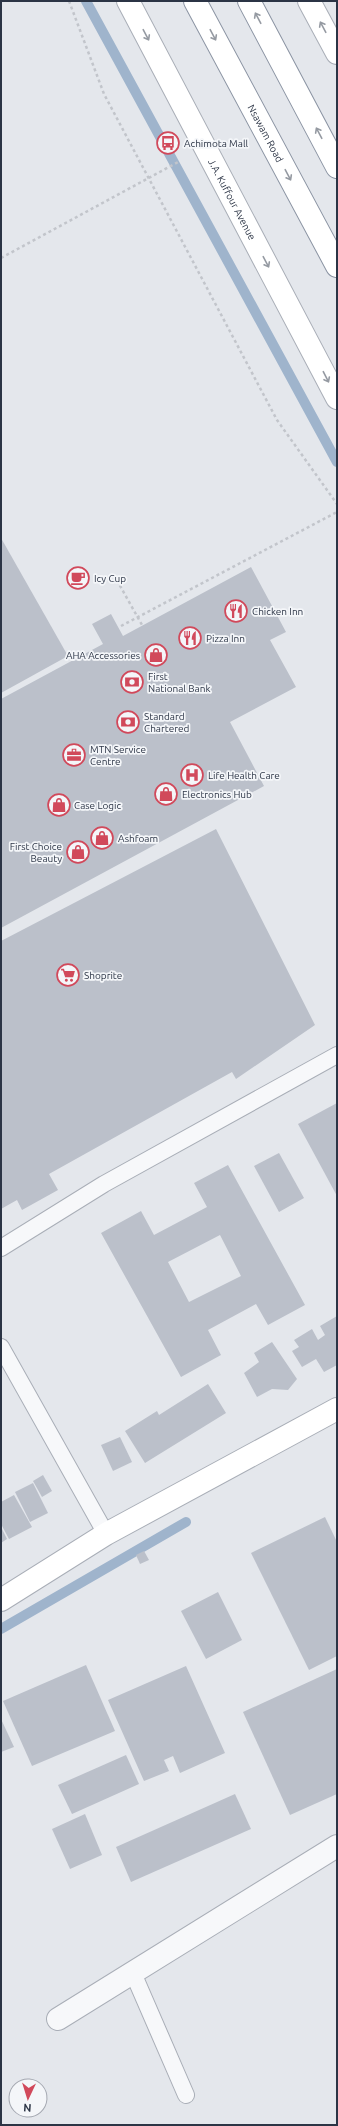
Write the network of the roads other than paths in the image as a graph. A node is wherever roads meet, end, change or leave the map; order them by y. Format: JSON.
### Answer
{"nodes":[{"id":1,"x":128,"y":1,"type":"edge"},
{"id":2,"x":195,"y":1,"type":"edge"},
{"id":3,"x":249,"y":1,"type":"edge"},
{"id":4,"x":309,"y":1,"type":"edge"},
{"id":5,"x":337,"y":53,"type":"edge"},
{"id":6,"x":337,"y":167,"type":"edge"},
{"id":7,"x":337,"y":266,"type":"edge"},
{"id":8,"x":337,"y":398,"type":"edge"},
{"id":9,"x":337,"y":1056,"type":"edge"},
{"id":10,"x":1,"y":1248,"type":"edge"},
{"id":11,"x":1,"y":1347,"type":"edge"},
{"id":12,"x":337,"y":1409,"type":"edge"},
{"id":13,"x":106,"y":1534,"type":"junction"},
{"id":14,"x":1,"y":1600,"type":"edge"},
{"id":15,"x":337,"y":1846,"type":"edge"},
{"id":16,"x":133,"y":1973,"type":"junction"},
{"id":17,"x":58,"y":2019,"type":"dead end"},
{"id":18,"x":186,"y":2095,"type":"dead end"}],
"edges":[{"from":1,"to":8,"type":"main road","name":"J.A. Kuffour Avenue","one_way":true},
{"from":2,"to":7,"type":"main road","name":"Nsawam Road","one_way":true},
{"from":6,"to":3,"type":"main road","one_way":true},
{"from":5,"to":4,"type":"main road","one_way":true},
{"from":9,"to":10,"type":"lane"},
{"from":11,"to":13,"type":"lane"},
{"from":12,"to":13,"type":"main road"},
{"from":13,"to":14,"type":"main road"},
{"from":15,"to":16,"type":"street"},
{"from":16,"to":17,"type":"street"},
{"from":16,"to":18,"type":"lane"}]}
